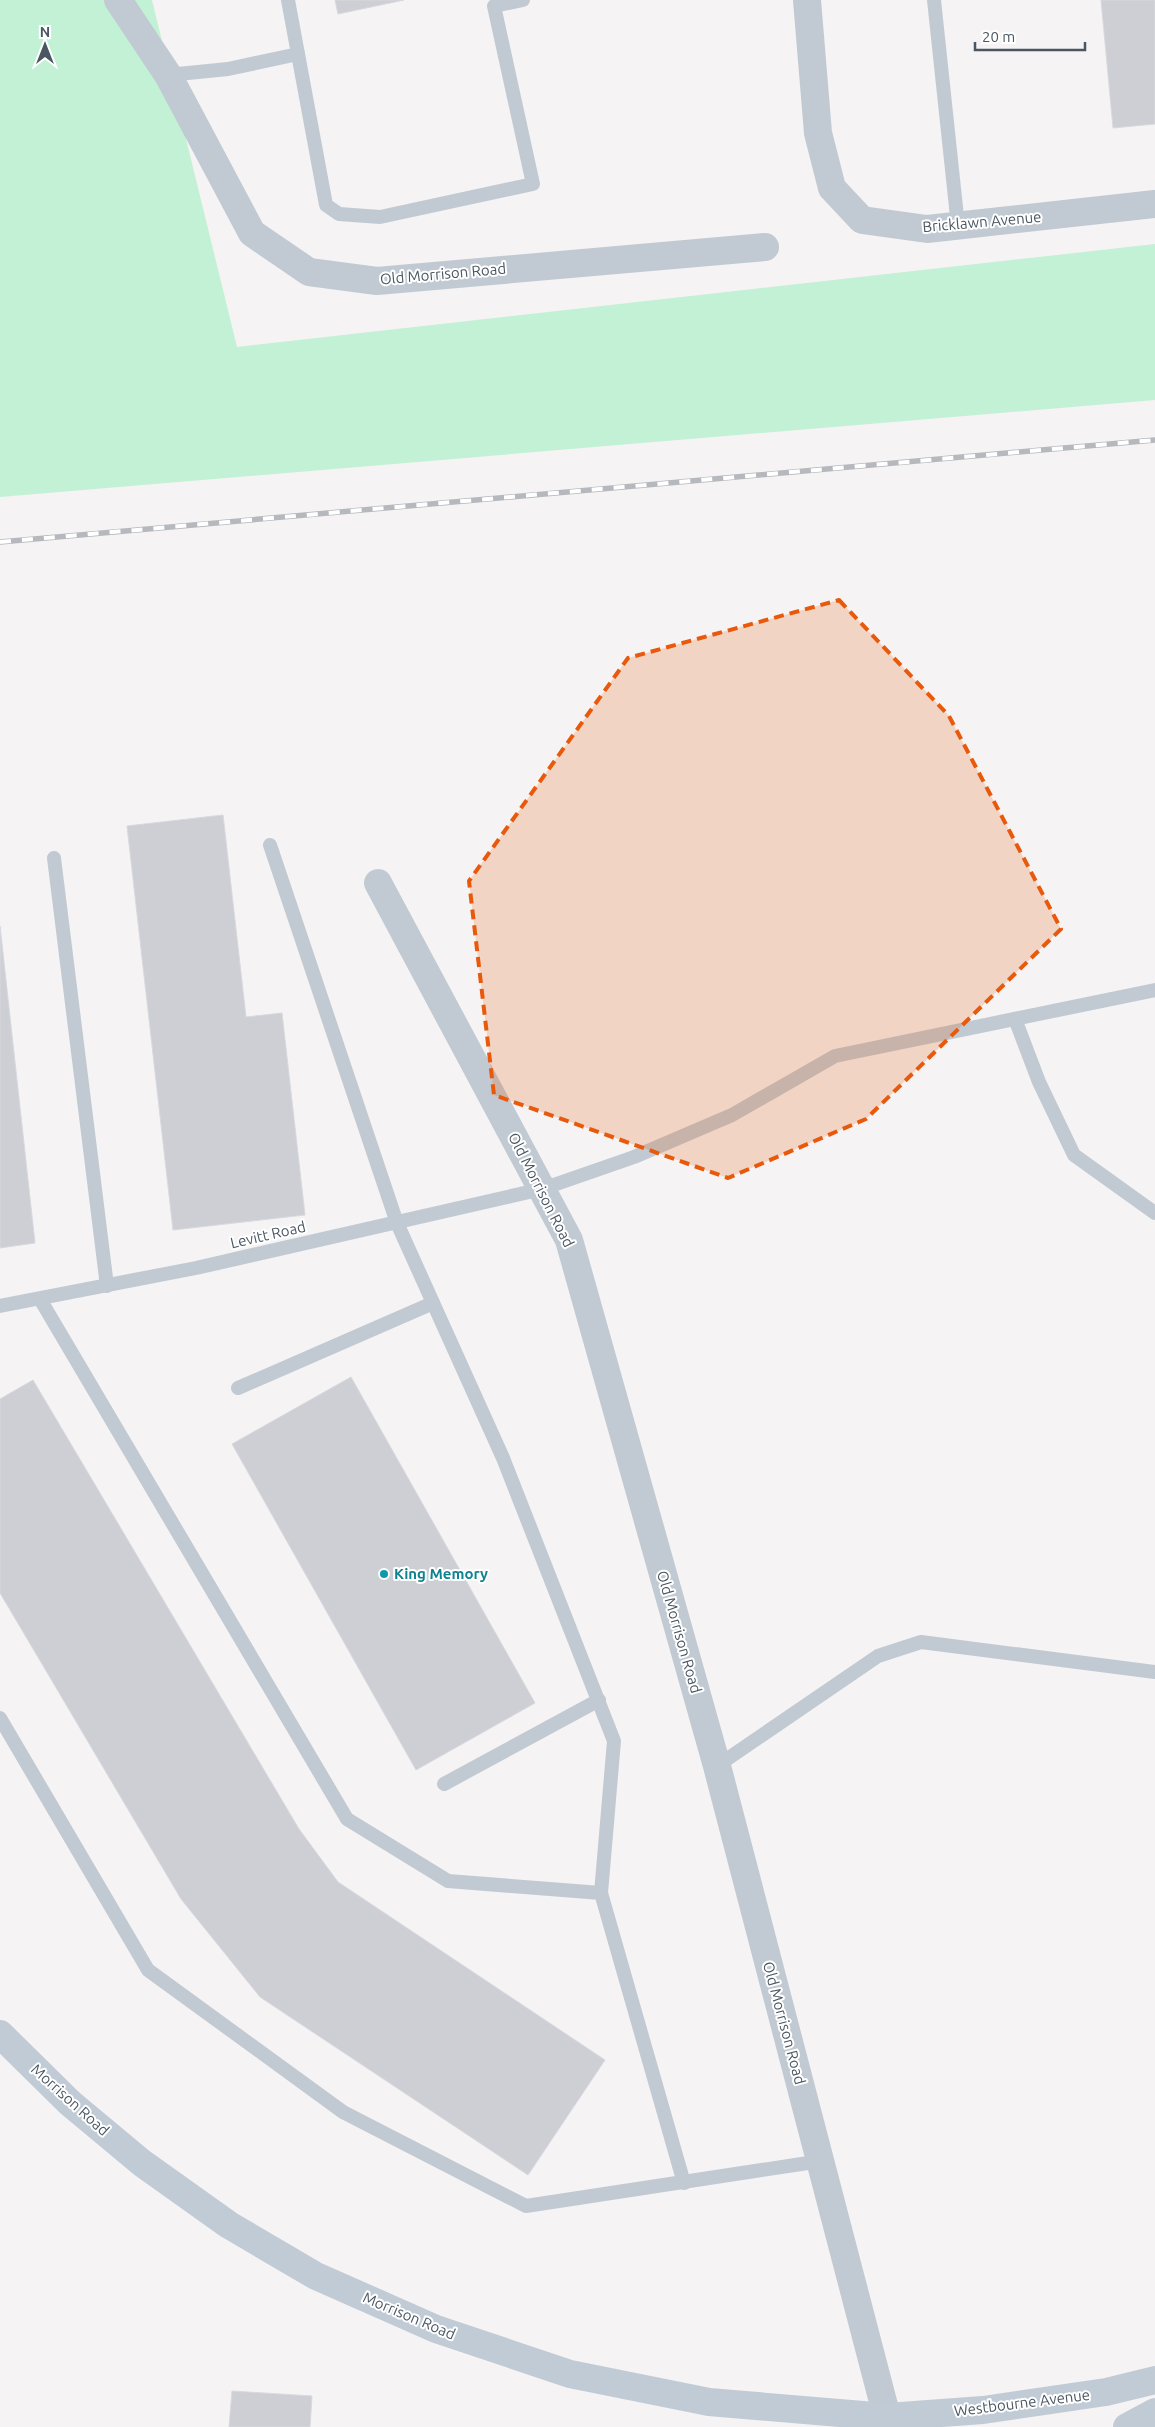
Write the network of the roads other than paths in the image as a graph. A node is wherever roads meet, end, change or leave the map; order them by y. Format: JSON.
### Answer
{"nodes":[{"id":1,"x":118,"y":0,"type":"edge"},
{"id":2,"x":288,"y":0,"type":"edge"},
{"id":3,"x":523,"y":0,"type":"edge"},
{"id":4,"x":807,"y":0,"type":"edge"},
{"id":5,"x":934,"y":0,"type":"edge"},
{"id":6,"x":298,"y":54,"type":"junction"},
{"id":7,"x":168,"y":75,"type":"junction"},
{"id":8,"x":1155,"y":204,"type":"edge"},
{"id":9,"x":958,"y":226,"type":"junction"},
{"id":10,"x":765,"y":247,"type":"dead end"},
{"id":11,"x":270,"y":844,"type":"dead end"},
{"id":12,"x":54,"y":858,"type":"dead end"},
{"id":13,"x":378,"y":883,"type":"dead end"},
{"id":14,"x":1155,"y":990,"type":"edge"},
{"id":15,"x":1015,"y":1019,"type":"junction"},
{"id":16,"x":542,"y":1189,"type":"junction"},
{"id":17,"x":1155,"y":1213,"type":"edge"},
{"id":18,"x":397,"y":1223,"type":"junction"},
{"id":19,"x":107,"y":1286,"type":"junction"},
{"id":20,"x":40,"y":1299,"type":"junction"},
{"id":21,"x":433,"y":1303,"type":"junction"},
{"id":22,"x":0,"y":1306,"type":"edge"},
{"id":23,"x":238,"y":1388,"type":"dead end"},
{"id":24,"x":1155,"y":1672,"type":"edge"},
{"id":25,"x":599,"y":1700,"type":"junction"},
{"id":26,"x":0,"y":1718,"type":"edge"},
{"id":27,"x":717,"y":1766,"type":"junction"},
{"id":28,"x":444,"y":1784,"type":"dead end"},
{"id":29,"x":601,"y":1893,"type":"junction"},
{"id":30,"x":0,"y":2034,"type":"edge"},
{"id":31,"x":821,"y":2161,"type":"junction"},
{"id":32,"x":684,"y":2183,"type":"junction"},
{"id":33,"x":1155,"y":2380,"type":"edge"},
{"id":34,"x":1155,"y":2412,"type":"edge"},
{"id":35,"x":888,"y":2422,"type":"edge"},
{"id":36,"x":1127,"y":2427,"type":"edge"}],
"edges":[{"from":1,"to":7,"type":"street","name":"Old Morrison Road"},
{"from":2,"to":6,"type":"lane"},
{"from":3,"to":6,"type":"lane"},
{"from":4,"to":9,"type":"street","name":"Bricklawn Avenue"},
{"from":5,"to":9,"type":"lane"},
{"from":6,"to":7,"type":"lane"},
{"from":7,"to":10,"type":"street","name":"Old Morrison Road"},
{"from":8,"to":9,"type":"street","name":"Bricklawn Avenue"},
{"from":11,"to":18,"type":"lane"},
{"from":12,"to":19,"type":"lane"},
{"from":13,"to":16,"type":"street","name":"Old Morrison Road"},
{"from":14,"to":15,"type":"lane","name":"Levitt Road"},
{"from":15,"to":16,"type":"lane","name":"Levitt Road"},
{"from":15,"to":17,"type":"lane"},
{"from":16,"to":18,"type":"lane","name":"Levitt Road"},
{"from":16,"to":27,"type":"street","name":"Old Morrison Road"},
{"from":18,"to":19,"type":"lane","name":"Levitt Road"},
{"from":18,"to":21,"type":"lane"},
{"from":19,"to":20,"type":"lane","name":"Levitt Road"},
{"from":20,"to":22,"type":"lane","name":"Levitt Road"},
{"from":20,"to":29,"type":"lane"},
{"from":21,"to":23,"type":"lane"},
{"from":21,"to":25,"type":"lane"},
{"from":24,"to":27,"type":"lane"},
{"from":25,"to":28,"type":"lane"},
{"from":25,"to":29,"type":"lane"},
{"from":26,"to":32,"type":"lane"},
{"from":27,"to":31,"type":"street","name":"Old Morrison Road"},
{"from":29,"to":32,"type":"lane"},
{"from":30,"to":35,"type":"street","name":"Morrison Road"},
{"from":31,"to":32,"type":"lane"},
{"from":31,"to":35,"type":"street","name":"Old Morrison Road"},
{"from":33,"to":35,"type":"street","name":"Westbourne Avenue"},
{"from":34,"to":36,"type":"street"}]}
